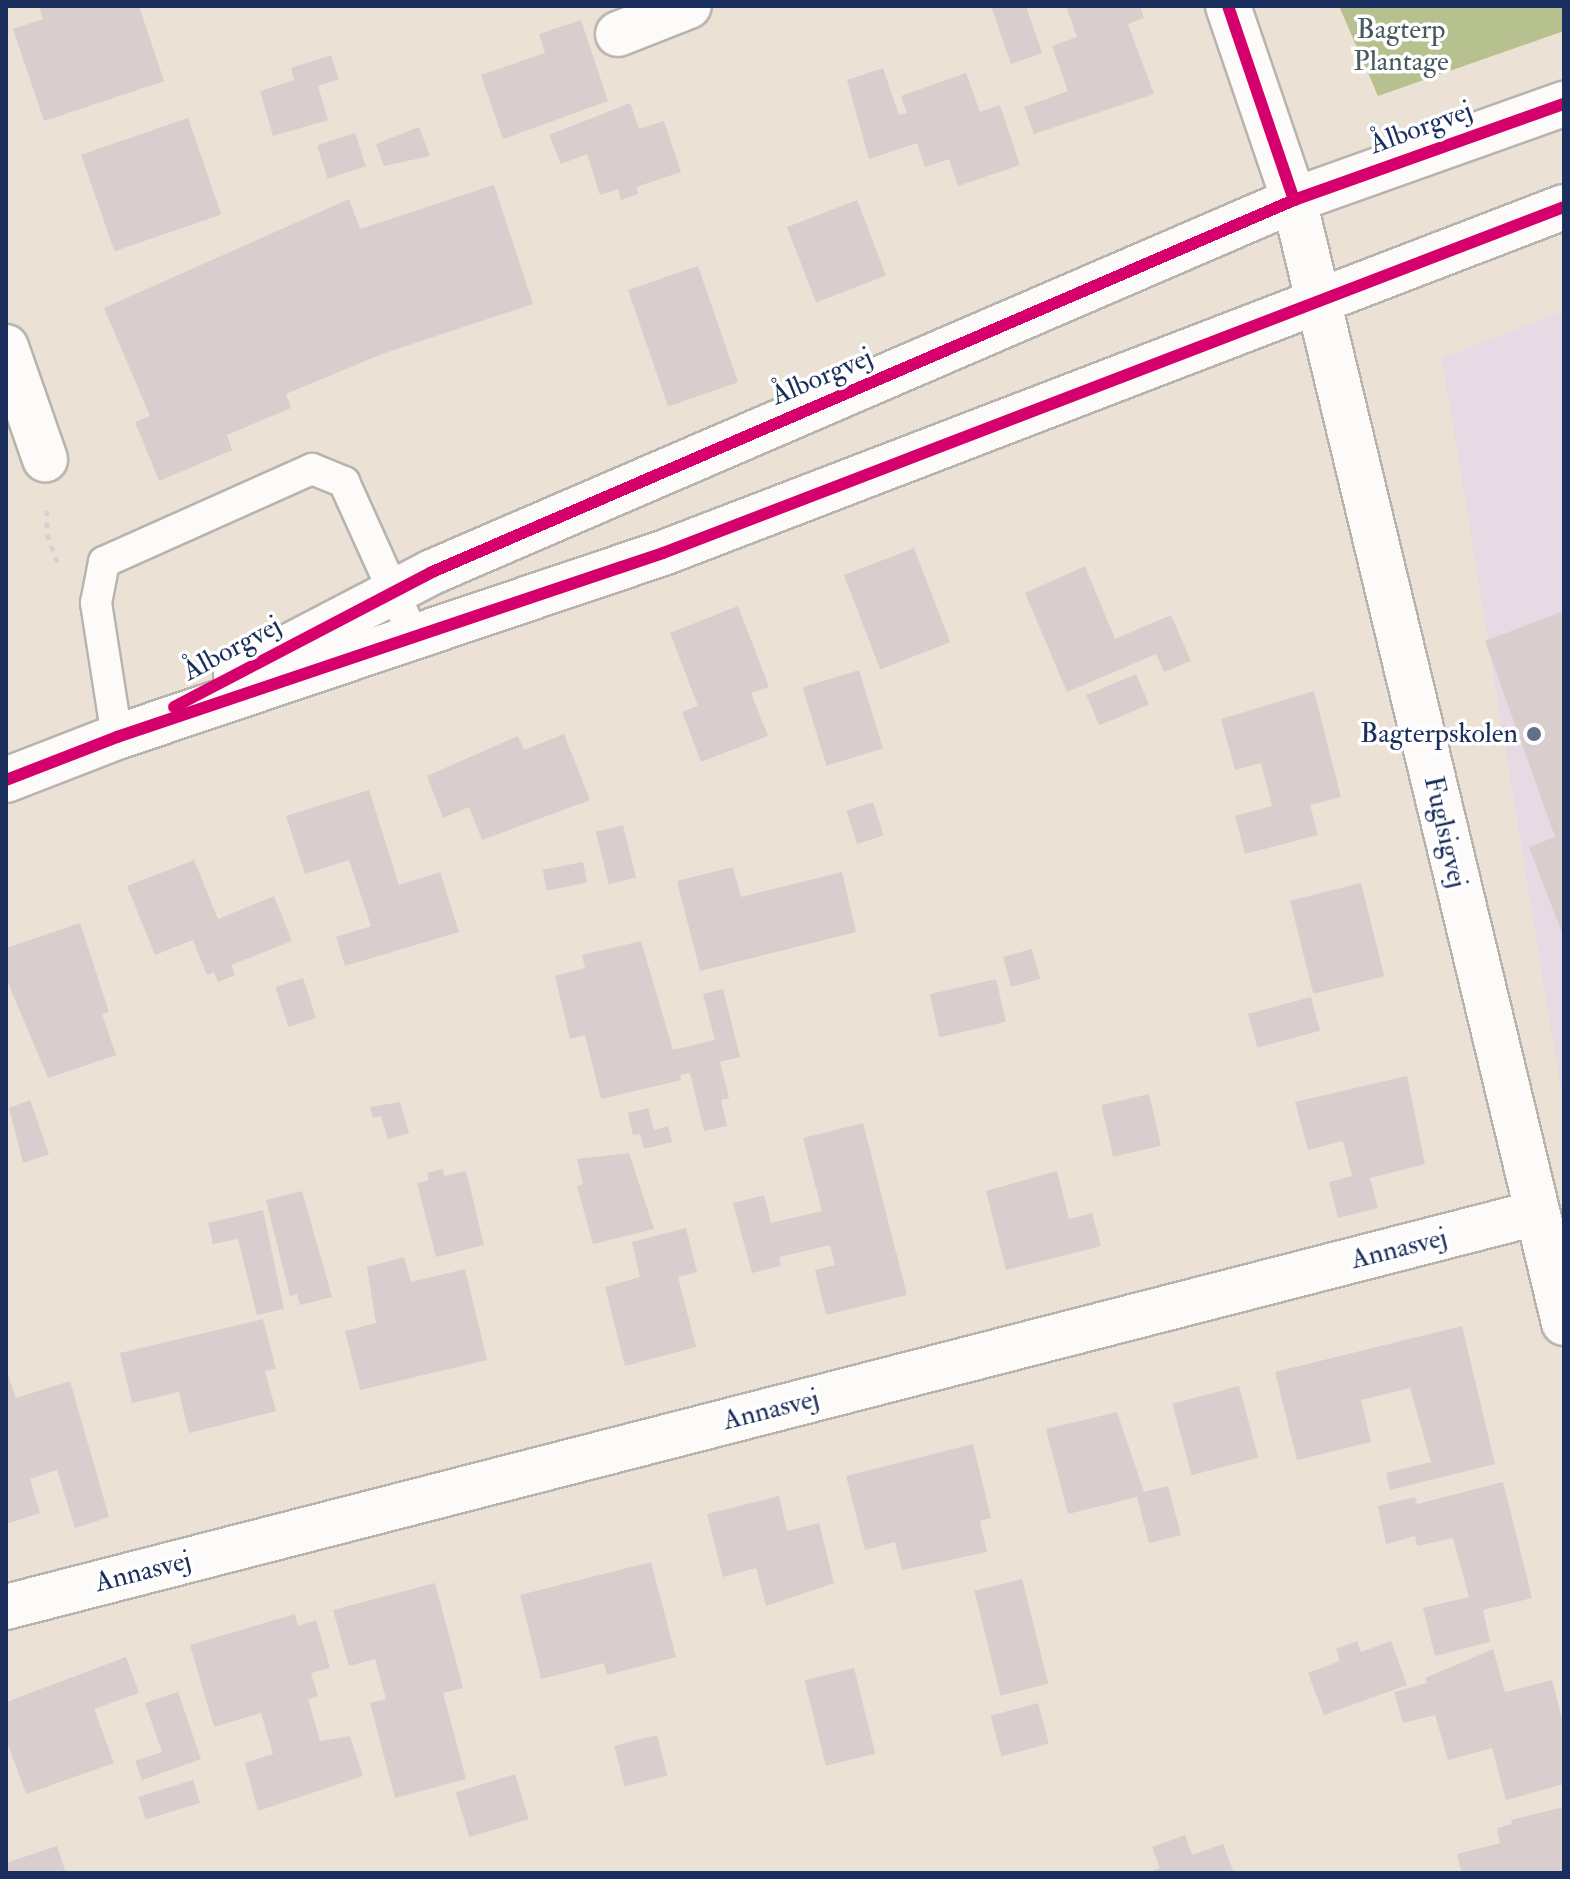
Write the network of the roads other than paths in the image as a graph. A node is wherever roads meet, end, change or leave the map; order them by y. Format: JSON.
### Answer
{"nodes":[{"id":1,"x":689,"y":6,"type":"edge"},
{"id":2,"x":1228,"y":6,"type":"edge"},
{"id":3,"x":618,"y":34,"type":"dead end"},
{"id":4,"x":1564,"y":104,"type":"edge"},
{"id":5,"x":1294,"y":200,"type":"junction"},
{"id":6,"x":1564,"y":207,"type":"edge"},
{"id":7,"x":1319,"y":305,"type":"junction"},
{"id":8,"x":6,"y":347,"type":"edge"},
{"id":9,"x":45,"y":459,"type":"dead end"},
{"id":10,"x":396,"y":590,"type":"junction"},
{"id":11,"x":414,"y":637,"type":"junction"},
{"id":12,"x":117,"y":737,"type":"junction"},
{"id":13,"x":6,"y":780,"type":"edge"},
{"id":14,"x":1536,"y":1213,"type":"junction"},
{"id":15,"x":1564,"y":1323,"type":"edge"},
{"id":16,"x":6,"y":1607,"type":"edge"}],
"edges":[{"from":1,"to":3,"type":"main road"},
{"from":2,"to":5,"type":"main road","name":"Fuglsigvej"},
{"from":4,"to":5,"type":"main road","name":"Ålborgvej"},
{"from":5,"to":7,"type":"main road","name":"Fuglsigvej"},
{"from":5,"to":10,"type":"main road","name":"Ålborgvej"},
{"from":6,"to":7,"type":"main road","name":"Ålborgvej"},
{"from":7,"to":11,"type":"main road","name":"Ålborgvej"},
{"from":7,"to":14,"type":"main road","name":"Fuglsigvej"},
{"from":8,"to":9,"type":"main road"},
{"from":10,"to":11,"type":"lane"},
{"from":10,"to":12,"type":"main road","name":"Ålborgvej"},
{"from":10,"to":12,"type":"lane"},
{"from":11,"to":12,"type":"main road","name":"Ålborgvej"},
{"from":12,"to":13,"type":"main road","name":"Ålborgvej"},
{"from":14,"to":15,"type":"main road","name":"Fuglsigvej"},
{"from":14,"to":16,"type":"main road","name":"Annasvej"}]}
